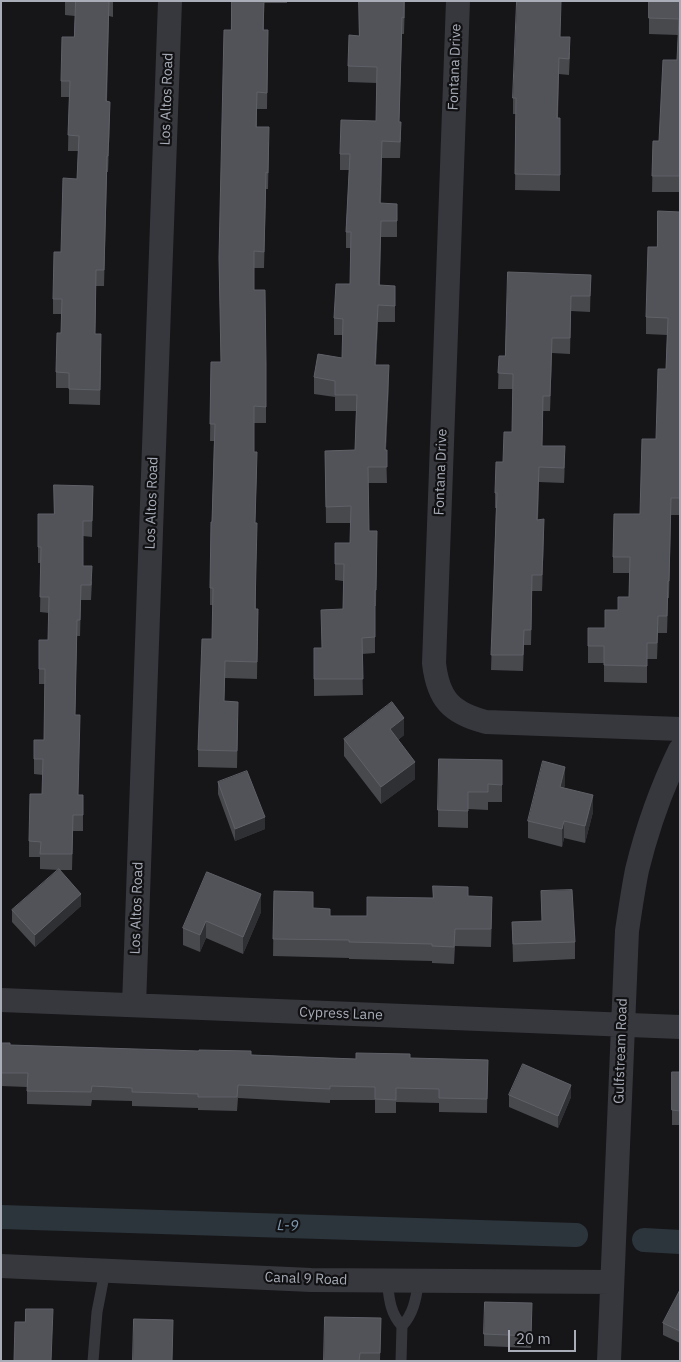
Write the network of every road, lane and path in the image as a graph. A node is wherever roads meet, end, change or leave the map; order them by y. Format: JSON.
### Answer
{"nodes":[{"id":1,"x":170,"y":1,"type":"edge"},
{"id":2,"x":458,"y":1,"type":"edge"},
{"id":3,"x":680,"y":730,"type":"edge"},
{"id":4,"x":680,"y":750,"type":"edge"},
{"id":5,"x":1,"y":1000,"type":"edge"},
{"id":6,"x":134,"y":1005,"type":"junction"},
{"id":7,"x":622,"y":1025,"type":"junction"},
{"id":8,"x":680,"y":1027,"type":"edge"},
{"id":9,"x":1,"y":1266,"type":"edge"},
{"id":10,"x":105,"y":1271,"type":"junction"},
{"id":11,"x":387,"y":1280,"type":"junction"},
{"id":12,"x":419,"y":1280,"type":"junction"},
{"id":13,"x":612,"y":1282,"type":"junction"},
{"id":14,"x":402,"y":1326,"type":"junction"},
{"id":15,"x":93,"y":1361,"type":"edge"},
{"id":16,"x":401,"y":1361,"type":"edge"},
{"id":17,"x":609,"y":1361,"type":"edge"}],
"edges":[{"from":1,"to":6,"type":"street","name":"Los Altos Road"},
{"from":2,"to":3,"type":"street","name":"Fontana Drive"},
{"from":4,"to":7,"type":"street","name":"Gulfstream Road"},
{"from":5,"to":6,"type":"street","name":"Cypress Lane"},
{"from":6,"to":7,"type":"street","name":"Cypress Lane"},
{"from":7,"to":8,"type":"street","name":"Cypress Lane"},
{"from":7,"to":13,"type":"street","name":"Gulfstream Road"},
{"from":9,"to":10,"type":"street","name":"Canal 9 Road"},
{"from":10,"to":11,"type":"street","name":"Canal 9 Road"},
{"from":10,"to":15,"type":"lane"},
{"from":11,"to":12,"type":"street","name":"Canal 9 Road"},
{"from":11,"to":14,"type":"lane"},
{"from":12,"to":13,"type":"street","name":"Canal 9 Road"},
{"from":12,"to":14,"type":"lane"},
{"from":13,"to":17,"type":"street","name":"Gulfstream Road"},
{"from":14,"to":16,"type":"lane"}]}
